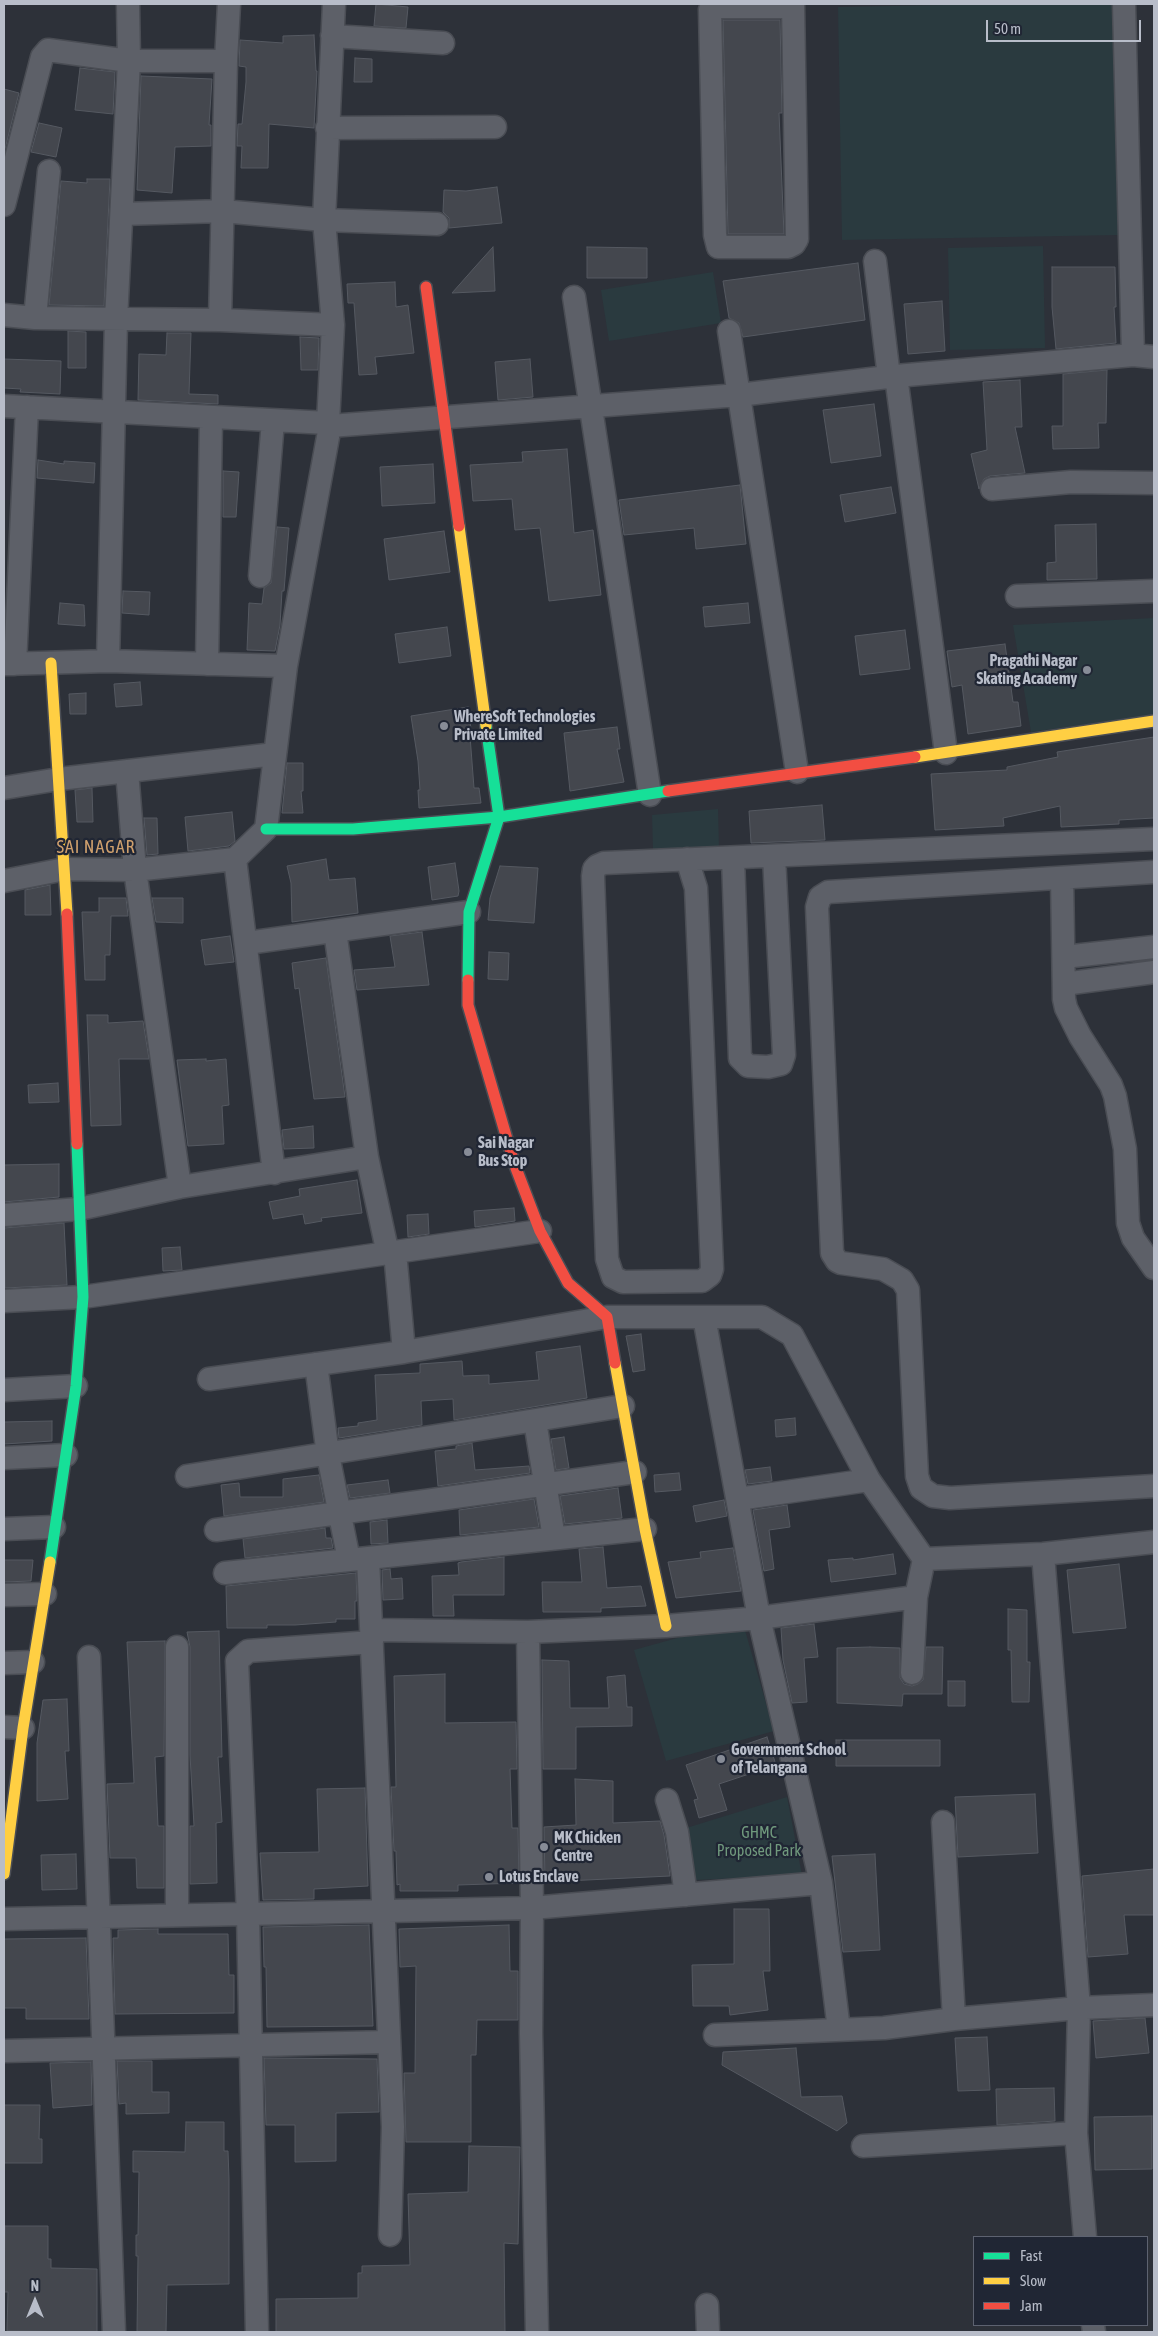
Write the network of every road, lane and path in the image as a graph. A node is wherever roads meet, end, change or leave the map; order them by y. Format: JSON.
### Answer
{"nodes":[{"id":1,"x":128,"y":4,"type":"edge"},
{"id":2,"x":229,"y":4,"type":"edge"},
{"id":3,"x":334,"y":4,"type":"edge"},
{"id":4,"x":1124,"y":4,"type":"edge"},
{"id":5,"x":759,"y":5,"type":"edge"},
{"id":6,"x":794,"y":5,"type":"edge"},
{"id":7,"x":332,"y":36,"type":"junction"},
{"id":8,"x":443,"y":43,"type":"dead end"},
{"id":9,"x":129,"y":61,"type":"junction"},
{"id":10,"x":226,"y":61,"type":"junction"},
{"id":11,"x":495,"y":127,"type":"dead end"},
{"id":12,"x":327,"y":128,"type":"junction"},
{"id":13,"x":49,"y":171,"type":"dead end"},
{"id":14,"x":4,"y":205,"type":"edge"},
{"id":15,"x":222,"y":211,"type":"junction"},
{"id":16,"x":122,"y":214,"type":"junction"},
{"id":17,"x":324,"y":220,"type":"junction"},
{"id":18,"x":437,"y":224,"type":"dead end"},
{"id":19,"x":875,"y":261,"type":"dead end"},
{"id":20,"x":426,"y":288,"type":"dead end"},
{"id":21,"x":574,"y":297,"type":"dead end"},
{"id":22,"x":4,"y":315,"type":"edge"},
{"id":23,"x":35,"y":318,"type":"junction"},
{"id":24,"x":116,"y":320,"type":"junction"},
{"id":25,"x":220,"y":320,"type":"junction"},
{"id":26,"x":333,"y":326,"type":"junction"},
{"id":27,"x":729,"y":331,"type":"dead end"},
{"id":28,"x":1144,"y":356,"type":"edge"},
{"id":29,"x":893,"y":376,"type":"junction"},
{"id":30,"x":739,"y":395,"type":"junction"},
{"id":31,"x":4,"y":406,"type":"edge"},
{"id":32,"x":591,"y":406,"type":"junction"},
{"id":33,"x":27,"y":407,"type":"junction"},
{"id":34,"x":115,"y":412,"type":"junction"},
{"id":35,"x":210,"y":418,"type":"junction"},
{"id":36,"x":442,"y":418,"type":"junction"},
{"id":37,"x":273,"y":421,"type":"junction"},
{"id":38,"x":329,"y":424,"type":"junction"},
{"id":39,"x":1154,"y":482,"type":"edge"},
{"id":40,"x":992,"y":489,"type":"dead end"},
{"id":41,"x":260,"y":576,"type":"dead end"},
{"id":42,"x":1154,"y":591,"type":"edge"},
{"id":43,"x":1017,"y":596,"type":"dead end"},
{"id":44,"x":108,"y":661,"type":"junction"},
{"id":45,"x":51,"y":663,"type":"junction"},
{"id":46,"x":9,"y":664,"type":"edge"},
{"id":47,"x":207,"y":664,"type":"junction"},
{"id":48,"x":286,"y":666,"type":"junction"},
{"id":49,"x":1154,"y":721,"type":"edge"},
{"id":50,"x":946,"y":753,"type":"junction"},
{"id":51,"x":275,"y":754,"type":"junction"},
{"id":52,"x":127,"y":771,"type":"junction"},
{"id":53,"x":797,"y":772,"type":"junction"},
{"id":54,"x":59,"y":778,"type":"junction"},
{"id":55,"x":4,"y":788,"type":"edge"},
{"id":56,"x":650,"y":795,"type":"junction"},
{"id":57,"x":498,"y":817,"type":"junction"},
{"id":58,"x":266,"y":829,"type":"junction"},
{"id":59,"x":1154,"y":839,"type":"edge"},
{"id":60,"x":774,"y":856,"type":"junction"},
{"id":61,"x":733,"y":858,"type":"junction"},
{"id":62,"x":236,"y":859,"type":"junction"},
{"id":63,"x":692,"y":859,"type":"junction"},
{"id":64,"x":64,"y":869,"type":"junction"},
{"id":65,"x":134,"y":870,"type":"junction"},
{"id":66,"x":1154,"y":872,"type":"edge"},
{"id":67,"x":1062,"y":878,"type":"junction"},
{"id":68,"x":4,"y":881,"type":"edge"},
{"id":69,"x":469,"y":912,"type":"junction"},
{"id":70,"x":335,"y":931,"type":"junction"},
{"id":71,"x":247,"y":943,"type":"junction"},
{"id":72,"x":1154,"y":947,"type":"edge"},
{"id":73,"x":1064,"y":957,"type":"junction"},
{"id":74,"x":1154,"y":972,"type":"edge"},
{"id":75,"x":1064,"y":984,"type":"junction"},
{"id":76,"x":367,"y":1157,"type":"junction"},
{"id":77,"x":274,"y":1173,"type":"junction"},
{"id":78,"x":180,"y":1187,"type":"junction"},
{"id":79,"x":79,"y":1209,"type":"junction"},
{"id":80,"x":4,"y":1215,"type":"edge"},
{"id":81,"x":540,"y":1231,"type":"junction"},
{"id":82,"x":392,"y":1253,"type":"junction"},
{"id":83,"x":1154,"y":1268,"type":"edge"},
{"id":84,"x":83,"y":1297,"type":"junction"},
{"id":85,"x":4,"y":1302,"type":"edge"},
{"id":86,"x":607,"y":1317,"type":"junction"},
{"id":87,"x":704,"y":1317,"type":"junction"},
{"id":88,"x":404,"y":1352,"type":"junction"},
{"id":89,"x":316,"y":1364,"type":"junction"},
{"id":90,"x":208,"y":1379,"type":"dead end"},
{"id":91,"x":76,"y":1386,"type":"junction"},
{"id":92,"x":4,"y":1390,"type":"edge"},
{"id":93,"x":623,"y":1406,"type":"junction"},
{"id":94,"x":535,"y":1421,"type":"junction"},
{"id":95,"x":66,"y":1455,"type":"junction"},
{"id":96,"x":328,"y":1455,"type":"junction"},
{"id":97,"x":4,"y":1458,"type":"edge"},
{"id":98,"x":635,"y":1472,"type":"junction"},
{"id":99,"x":188,"y":1476,"type":"dead end"},
{"id":100,"x":869,"y":1480,"type":"junction"},
{"id":101,"x":545,"y":1484,"type":"junction"},
{"id":102,"x":1154,"y":1486,"type":"edge"},
{"id":103,"x":738,"y":1499,"type":"junction"},
{"id":104,"x":339,"y":1513,"type":"junction"},
{"id":105,"x":54,"y":1527,"type":"junction"},
{"id":106,"x":4,"y":1528,"type":"edge"},
{"id":107,"x":645,"y":1529,"type":"junction"},
{"id":108,"x":216,"y":1530,"type":"dead end"},
{"id":109,"x":554,"y":1538,"type":"junction"},
{"id":110,"x":1154,"y":1542,"type":"edge"},
{"id":111,"x":1043,"y":1554,"type":"junction"},
{"id":112,"x":358,"y":1559,"type":"junction"},
{"id":113,"x":924,"y":1559,"type":"junction"},
{"id":114,"x":225,"y":1573,"type":"dead end"},
{"id":115,"x":46,"y":1594,"type":"junction"},
{"id":116,"x":4,"y":1595,"type":"edge"},
{"id":117,"x":916,"y":1597,"type":"junction"},
{"id":118,"x":759,"y":1618,"type":"junction"},
{"id":119,"x":666,"y":1626,"type":"junction"},
{"id":120,"x":528,"y":1632,"type":"junction"},
{"id":121,"x":372,"y":1636,"type":"junction"},
{"id":122,"x":177,"y":1647,"type":"dead end"},
{"id":123,"x":89,"y":1657,"type":"dead end"},
{"id":124,"x":33,"y":1662,"type":"junction"},
{"id":125,"x":4,"y":1663,"type":"edge"},
{"id":126,"x":912,"y":1673,"type":"dead end"},
{"id":127,"x":13,"y":1727,"type":"edge"},
{"id":128,"x":667,"y":1800,"type":"dead end"},
{"id":129,"x":943,"y":1822,"type":"dead end"},
{"id":130,"x":4,"y":1874,"type":"edge"},
{"id":131,"x":821,"y":1883,"type":"junction"},
{"id":132,"x":686,"y":1895,"type":"junction"},
{"id":133,"x":532,"y":1908,"type":"junction"},
{"id":134,"x":385,"y":1912,"type":"junction"},
{"id":135,"x":177,"y":1915,"type":"junction"},
{"id":136,"x":248,"y":1915,"type":"junction"},
{"id":137,"x":100,"y":1917,"type":"junction"},
{"id":138,"x":4,"y":1918,"type":"edge"},
{"id":139,"x":1154,"y":2005,"type":"edge"},
{"id":140,"x":1078,"y":2008,"type":"junction"},
{"id":141,"x":954,"y":2019,"type":"junction"},
{"id":142,"x":838,"y":2030,"type":"junction"},
{"id":143,"x":715,"y":2035,"type":"dead end"},
{"id":144,"x":388,"y":2042,"type":"junction"},
{"id":145,"x":249,"y":2044,"type":"junction"},
{"id":146,"x":104,"y":2047,"type":"junction"},
{"id":147,"x":4,"y":2051,"type":"edge"},
{"id":148,"x":1076,"y":2133,"type":"junction"},
{"id":149,"x":863,"y":2146,"type":"dead end"},
{"id":150,"x":390,"y":2235,"type":"dead end"},
{"id":151,"x":1086,"y":2236,"type":"edge"},
{"id":152,"x":707,"y":2305,"type":"dead end"},
{"id":153,"x":114,"y":2332,"type":"edge"},
{"id":154,"x":257,"y":2332,"type":"edge"},
{"id":155,"x":537,"y":2332,"type":"edge"},
{"id":156,"x":708,"y":2332,"type":"edge"}],
"edges":[{"from":1,"to":9,"type":"street"},
{"from":2,"to":10,"type":"street"},
{"from":3,"to":7,"type":"street"},
{"from":4,"to":28,"type":"street"},
{"from":5,"to":6,"type":"street"},
{"from":5,"to":6,"type":"street"},
{"from":7,"to":8,"type":"street"},
{"from":7,"to":12,"type":"street"},
{"from":9,"to":10,"type":"street"},
{"from":9,"to":14,"type":"street"},
{"from":9,"to":16,"type":"street"},
{"from":10,"to":15,"type":"street"},
{"from":11,"to":12,"type":"street"},
{"from":12,"to":17,"type":"street"},
{"from":13,"to":23,"type":"street"},
{"from":15,"to":16,"type":"street"},
{"from":15,"to":17,"type":"street"},
{"from":15,"to":25,"type":"street"},
{"from":16,"to":24,"type":"street"},
{"from":17,"to":18,"type":"street"},
{"from":17,"to":26,"type":"street"},
{"from":19,"to":29,"type":"street"},
{"from":20,"to":36,"type":"street"},
{"from":21,"to":32,"type":"street"},
{"from":22,"to":23,"type":"street"},
{"from":23,"to":24,"type":"street"},
{"from":24,"to":25,"type":"street"},
{"from":24,"to":34,"type":"street"},
{"from":25,"to":26,"type":"street"},
{"from":26,"to":38,"type":"street"},
{"from":27,"to":30,"type":"street"},
{"from":28,"to":29,"type":"street"},
{"from":29,"to":30,"type":"street"},
{"from":29,"to":50,"type":"street"},
{"from":30,"to":32,"type":"street"},
{"from":30,"to":53,"type":"street"},
{"from":31,"to":33,"type":"street"},
{"from":32,"to":36,"type":"street"},
{"from":32,"to":56,"type":"street"},
{"from":33,"to":34,"type":"street"},
{"from":33,"to":46,"type":"street"},
{"from":34,"to":35,"type":"street"},
{"from":34,"to":44,"type":"street"},
{"from":35,"to":37,"type":"street"},
{"from":35,"to":47,"type":"street"},
{"from":36,"to":38,"type":"street"},
{"from":36,"to":57,"type":"street"},
{"from":37,"to":38,"type":"street"},
{"from":37,"to":41,"type":"street"},
{"from":38,"to":48,"type":"street"},
{"from":39,"to":40,"type":"street"},
{"from":42,"to":43,"type":"street"},
{"from":44,"to":45,"type":"street"},
{"from":44,"to":47,"type":"street"},
{"from":45,"to":46,"type":"street"},
{"from":45,"to":54,"type":"street"},
{"from":47,"to":48,"type":"street"},
{"from":48,"to":51,"type":"street"},
{"from":49,"to":50,"type":"street"},
{"from":50,"to":53,"type":"street"},
{"from":51,"to":52,"type":"street"},
{"from":51,"to":58,"type":"street"},
{"from":52,"to":54,"type":"street"},
{"from":52,"to":65,"type":"street"},
{"from":53,"to":56,"type":"street"},
{"from":54,"to":55,"type":"street"},
{"from":54,"to":64,"type":"street"},
{"from":56,"to":57,"type":"street"},
{"from":57,"to":58,"type":"street"},
{"from":57,"to":69,"type":"street"},
{"from":58,"to":62,"type":"street"},
{"from":59,"to":60,"type":"street"},
{"from":60,"to":61,"type":"street"},
{"from":60,"to":61,"type":"street"},
{"from":61,"to":63,"type":"street"},
{"from":62,"to":65,"type":"street"},
{"from":62,"to":71,"type":"street"},
{"from":63,"to":63,"type":"street"},
{"from":64,"to":65,"type":"street"},
{"from":64,"to":68,"type":"street"},
{"from":64,"to":79,"type":"street"},
{"from":65,"to":78,"type":"street"},
{"from":66,"to":67,"type":"street"},
{"from":67,"to":73,"type":"street"},
{"from":67,"to":102,"type":"street"},
{"from":69,"to":70,"type":"street"},
{"from":69,"to":81,"type":"street"},
{"from":70,"to":71,"type":"street"},
{"from":70,"to":76,"type":"street"},
{"from":71,"to":77,"type":"street"},
{"from":72,"to":73,"type":"street"},
{"from":73,"to":75,"type":"street"},
{"from":74,"to":75,"type":"street"},
{"from":75,"to":83,"type":"street"},
{"from":76,"to":77,"type":"street"},
{"from":76,"to":82,"type":"street"},
{"from":77,"to":78,"type":"street"},
{"from":78,"to":79,"type":"street"},
{"from":79,"to":80,"type":"street"},
{"from":79,"to":84,"type":"street"},
{"from":81,"to":82,"type":"street"},
{"from":81,"to":86,"type":"street"},
{"from":82,"to":84,"type":"street"},
{"from":82,"to":88,"type":"street"},
{"from":84,"to":85,"type":"street"},
{"from":84,"to":91,"type":"street"},
{"from":86,"to":87,"type":"street"},
{"from":86,"to":88,"type":"street"},
{"from":86,"to":93,"type":"street"},
{"from":87,"to":100,"type":"street"},
{"from":87,"to":103,"type":"street"},
{"from":88,"to":89,"type":"street"},
{"from":89,"to":90,"type":"street"},
{"from":89,"to":96,"type":"street"},
{"from":91,"to":92,"type":"street"},
{"from":91,"to":95,"type":"street"},
{"from":93,"to":94,"type":"street"},
{"from":93,"to":98,"type":"street"},
{"from":94,"to":96,"type":"street"},
{"from":94,"to":101,"type":"street"},
{"from":95,"to":97,"type":"street"},
{"from":95,"to":105,"type":"street"},
{"from":96,"to":99,"type":"street"},
{"from":96,"to":104,"type":"street"},
{"from":98,"to":101,"type":"street"},
{"from":98,"to":107,"type":"street"},
{"from":100,"to":103,"type":"street"},
{"from":100,"to":113,"type":"street"},
{"from":101,"to":104,"type":"street"},
{"from":101,"to":109,"type":"street"},
{"from":103,"to":118,"type":"street"},
{"from":104,"to":108,"type":"street"},
{"from":104,"to":112,"type":"street"},
{"from":105,"to":106,"type":"street"},
{"from":105,"to":115,"type":"street"},
{"from":107,"to":109,"type":"street"},
{"from":107,"to":119,"type":"street"},
{"from":109,"to":112,"type":"street"},
{"from":110,"to":111,"type":"street"},
{"from":111,"to":113,"type":"street"},
{"from":111,"to":140,"type":"street"},
{"from":112,"to":114,"type":"street"},
{"from":112,"to":121,"type":"street"},
{"from":113,"to":117,"type":"street"},
{"from":115,"to":116,"type":"street"},
{"from":115,"to":124,"type":"street"},
{"from":117,"to":118,"type":"street"},
{"from":117,"to":126,"type":"street"},
{"from":118,"to":119,"type":"street"},
{"from":118,"to":131,"type":"street"},
{"from":119,"to":120,"type":"street"},
{"from":120,"to":121,"type":"street"},
{"from":120,"to":133,"type":"street"},
{"from":121,"to":134,"type":"street"},
{"from":121,"to":136,"type":"street"},
{"from":122,"to":135,"type":"street"},
{"from":123,"to":137,"type":"street"},
{"from":124,"to":125,"type":"street"},
{"from":124,"to":127,"type":"street"},
{"from":127,"to":130,"type":"street"},
{"from":128,"to":132,"type":"street"},
{"from":129,"to":141,"type":"street"},
{"from":131,"to":132,"type":"street"},
{"from":131,"to":142,"type":"street"},
{"from":132,"to":133,"type":"street"},
{"from":133,"to":134,"type":"street"},
{"from":133,"to":155,"type":"street"},
{"from":134,"to":136,"type":"street"},
{"from":134,"to":144,"type":"street"},
{"from":135,"to":136,"type":"street"},
{"from":135,"to":137,"type":"street"},
{"from":136,"to":145,"type":"street"},
{"from":137,"to":138,"type":"street"},
{"from":137,"to":146,"type":"street"},
{"from":139,"to":140,"type":"street"},
{"from":140,"to":141,"type":"street"},
{"from":140,"to":148,"type":"street"},
{"from":141,"to":142,"type":"street"},
{"from":142,"to":143,"type":"street"},
{"from":144,"to":145,"type":"street"},
{"from":144,"to":150,"type":"street"},
{"from":145,"to":146,"type":"street"},
{"from":145,"to":154,"type":"street"},
{"from":146,"to":147,"type":"street"},
{"from":146,"to":153,"type":"street"},
{"from":148,"to":149,"type":"street"},
{"from":148,"to":151,"type":"street"},
{"from":152,"to":156,"type":"street"}]}
